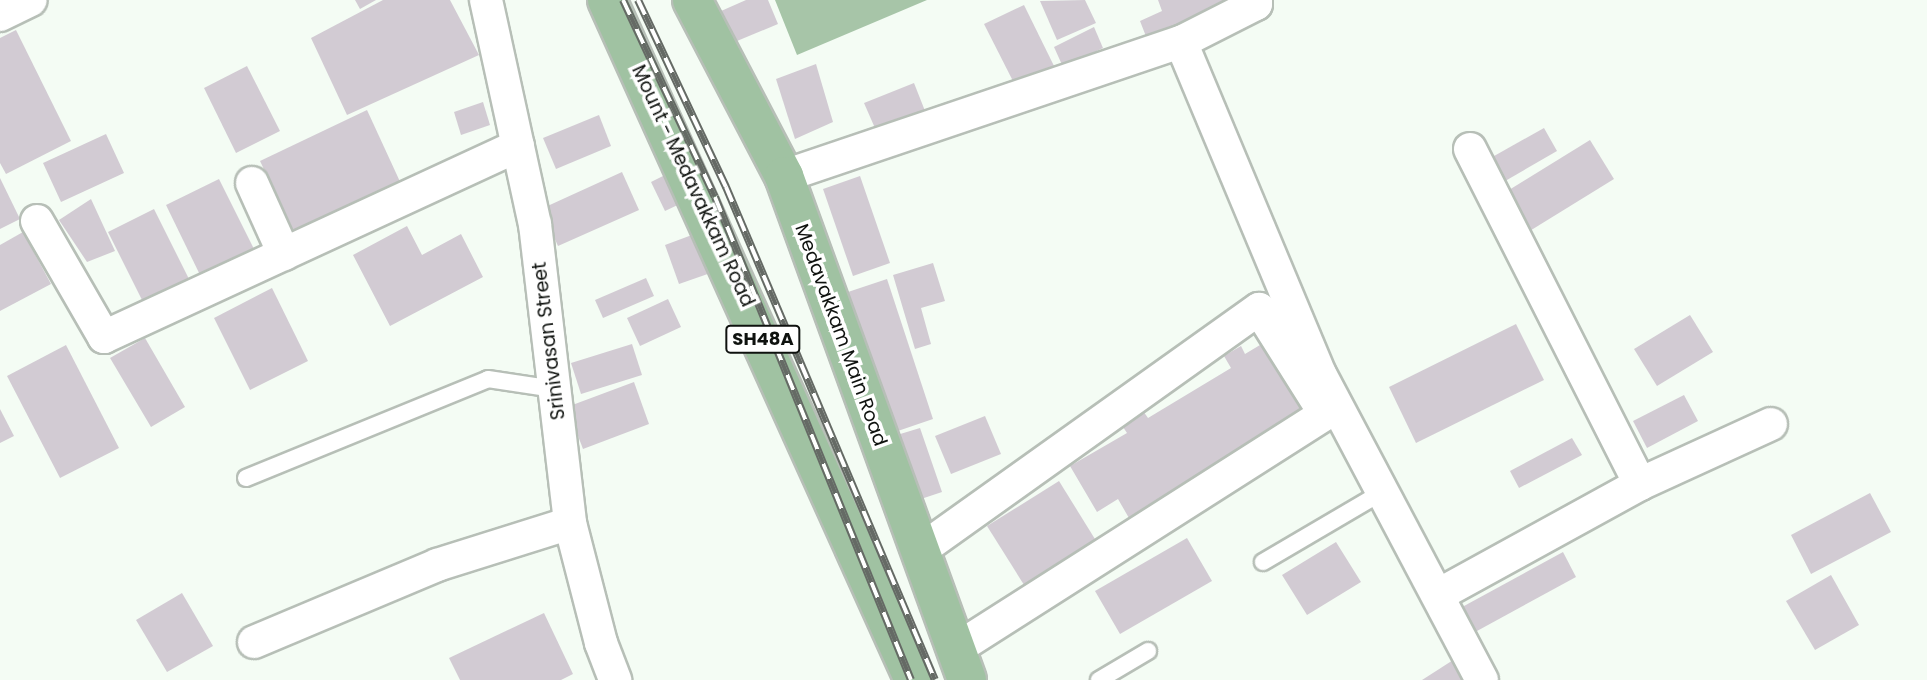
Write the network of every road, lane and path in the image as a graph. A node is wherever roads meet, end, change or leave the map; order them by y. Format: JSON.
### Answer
{"nodes":[{"id":1,"x":31,"y":0,"type":"edge"},
{"id":2,"x":486,"y":0,"type":"edge"},
{"id":3,"x":607,"y":0,"type":"edge"},
{"id":4,"x":692,"y":0,"type":"edge"},
{"id":5,"x":1256,"y":0,"type":"edge"},
{"id":6,"x":0,"y":15,"type":"edge"},
{"id":7,"x":1181,"y":42,"type":"junction"},
{"id":8,"x":519,"y":146,"type":"junction"},
{"id":9,"x":1470,"y":149,"type":"dead end"},
{"id":10,"x":785,"y":176,"type":"junction"},
{"id":11,"x":252,"y":183,"type":"dead end"},
{"id":12,"x":37,"y":221,"type":"dead end"},
{"id":13,"x":284,"y":254,"type":"junction"},
{"id":14,"x":554,"y":389,"type":"junction"},
{"id":15,"x":1771,"y":424,"type":"dead end"},
{"id":16,"x":246,"y":478,"type":"dead end"},
{"id":17,"x":1640,"y":484,"type":"junction"},
{"id":18,"x":1384,"y":491,"type":"junction"},
{"id":19,"x":570,"y":523,"type":"junction"},
{"id":20,"x":918,"y":552,"type":"junction"},
{"id":21,"x":1263,"y":562,"type":"dead end"},
{"id":22,"x":1440,"y":594,"type":"junction"},
{"id":23,"x":254,"y":642,"type":"dead end"},
{"id":24,"x":1149,"y":651,"type":"dead end"},
{"id":25,"x":962,"y":664,"type":"edge"},
{"id":26,"x":608,"y":678,"type":"edge"},
{"id":27,"x":914,"y":680,"type":"edge"},
{"id":28,"x":1099,"y":680,"type":"edge"},
{"id":29,"x":1482,"y":680,"type":"edge"}],
"edges":[{"from":1,"to":6,"type":"street"},
{"from":2,"to":8,"type":"street","name":"Srinivasan Street"},
{"from":3,"to":27,"type":"main road","name":"Mount - Medavakkam Road","number":"SH48A"},
{"from":4,"to":10,"type":"main road","name":"Medavakkam Main Road"},
{"from":5,"to":7,"type":"street"},
{"from":7,"to":10,"type":"street"},
{"from":7,"to":18,"type":"street"},
{"from":8,"to":13,"type":"street"},
{"from":8,"to":14,"type":"street","name":"Srinivasan Street"},
{"from":9,"to":17,"type":"street"},
{"from":10,"to":20,"type":"main road","name":"Medavakkam Main Road"},
{"from":11,"to":13,"type":"street"},
{"from":12,"to":13,"type":"street"},
{"from":14,"to":16,"type":"lane"},
{"from":14,"to":19,"type":"street","name":"Srinivasan Street"},
{"from":15,"to":17,"type":"street"},
{"from":17,"to":22,"type":"street"},
{"from":18,"to":21,"type":"lane"},
{"from":18,"to":22,"type":"street"},
{"from":19,"to":23,"type":"street"},
{"from":19,"to":26,"type":"street","name":"Srinivasan Street"},
{"from":20,"to":25,"type":"main road","name":"Medavakkam Main Road"},
{"from":20,"to":25,"type":"street"},
{"from":22,"to":29,"type":"street"},
{"from":24,"to":28,"type":"lane"}]}
